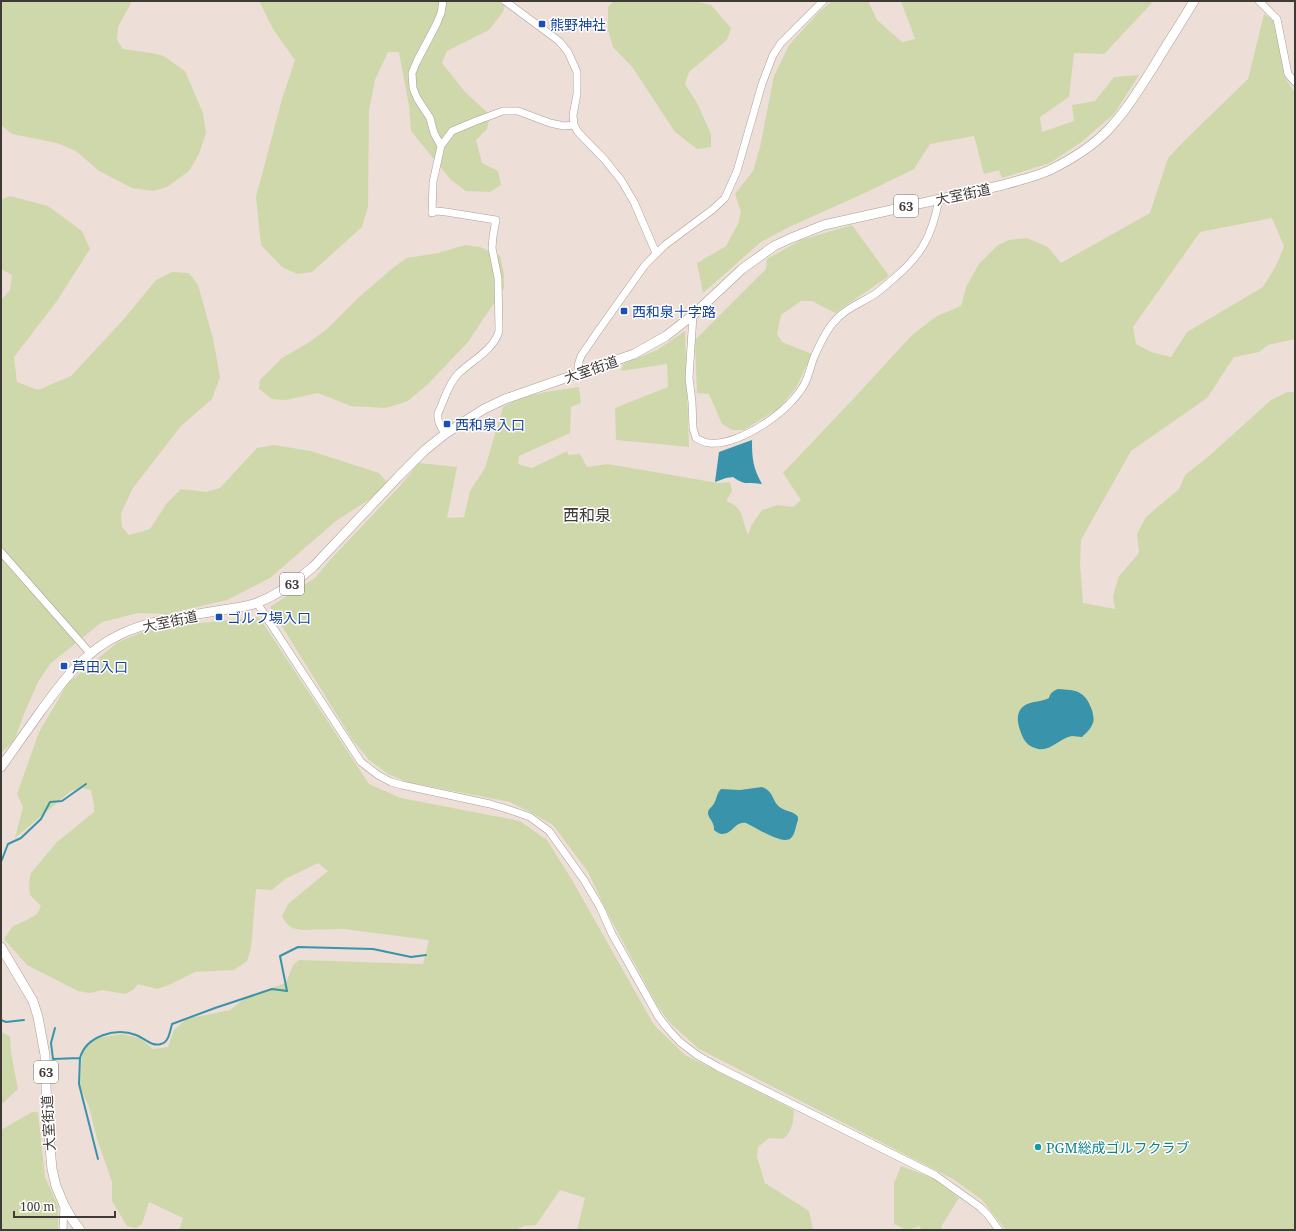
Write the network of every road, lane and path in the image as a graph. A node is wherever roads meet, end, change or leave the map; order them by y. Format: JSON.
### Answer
{"nodes":[{"id":1,"x":443,"y":1,"type":"edge"},
{"id":2,"x":505,"y":1,"type":"edge"},
{"id":3,"x":823,"y":1,"type":"edge"},
{"id":4,"x":1194,"y":1,"type":"edge"},
{"id":5,"x":1260,"y":1,"type":"edge"},
{"id":6,"x":1295,"y":82,"type":"edge"},
{"id":7,"x":574,"y":125,"type":"junction"},
{"id":8,"x":441,"y":146,"type":"junction"},
{"id":9,"x":939,"y":199,"type":"junction"},
{"id":10,"x":656,"y":253,"type":"junction"},
{"id":11,"x":693,"y":315,"type":"junction"},
{"id":12,"x":578,"y":374,"type":"junction"},
{"id":13,"x":446,"y":434,"type":"junction"},
{"id":14,"x":1,"y":552,"type":"edge"},
{"id":15,"x":257,"y":603,"type":"junction"},
{"id":16,"x":90,"y":654,"type":"junction"},
{"id":17,"x":1,"y":767,"type":"edge"},
{"id":18,"x":1,"y":947,"type":"edge"},
{"id":19,"x":64,"y":1205,"type":"junction"},
{"id":20,"x":63,"y":1230,"type":"edge"},
{"id":21,"x":80,"y":1230,"type":"edge"},
{"id":22,"x":999,"y":1230,"type":"edge"}],
"edges":[{"from":1,"to":8,"type":"street"},
{"from":2,"to":7,"type":"street"},
{"from":3,"to":10,"type":"street"},
{"from":4,"to":9,"type":"main road","name":"大室街道","number":"63"},
{"from":5,"to":6,"type":"street"},
{"from":7,"to":8,"type":"street"},
{"from":7,"to":10,"type":"street"},
{"from":8,"to":13,"type":"street"},
{"from":9,"to":11,"type":"main road","name":"大室街道","number":"63"},
{"from":9,"to":11,"type":"street"},
{"from":10,"to":12,"type":"street"},
{"from":11,"to":12,"type":"main road","name":"大室街道","number":"63"},
{"from":12,"to":13,"type":"main road","name":"大室街道","number":"63"},
{"from":13,"to":15,"type":"main road","name":"大室街道","number":"63"},
{"from":14,"to":16,"type":"street"},
{"from":15,"to":16,"type":"main road","name":"大室街道","number":"63"},
{"from":15,"to":22,"type":"street"},
{"from":16,"to":17,"type":"main road","name":"大室街道","number":"63"},
{"from":18,"to":19,"type":"main road","name":"大室街道","number":"63"},
{"from":19,"to":20,"type":"street"},
{"from":19,"to":21,"type":"main road","name":"大室街道","number":"63"}]}
